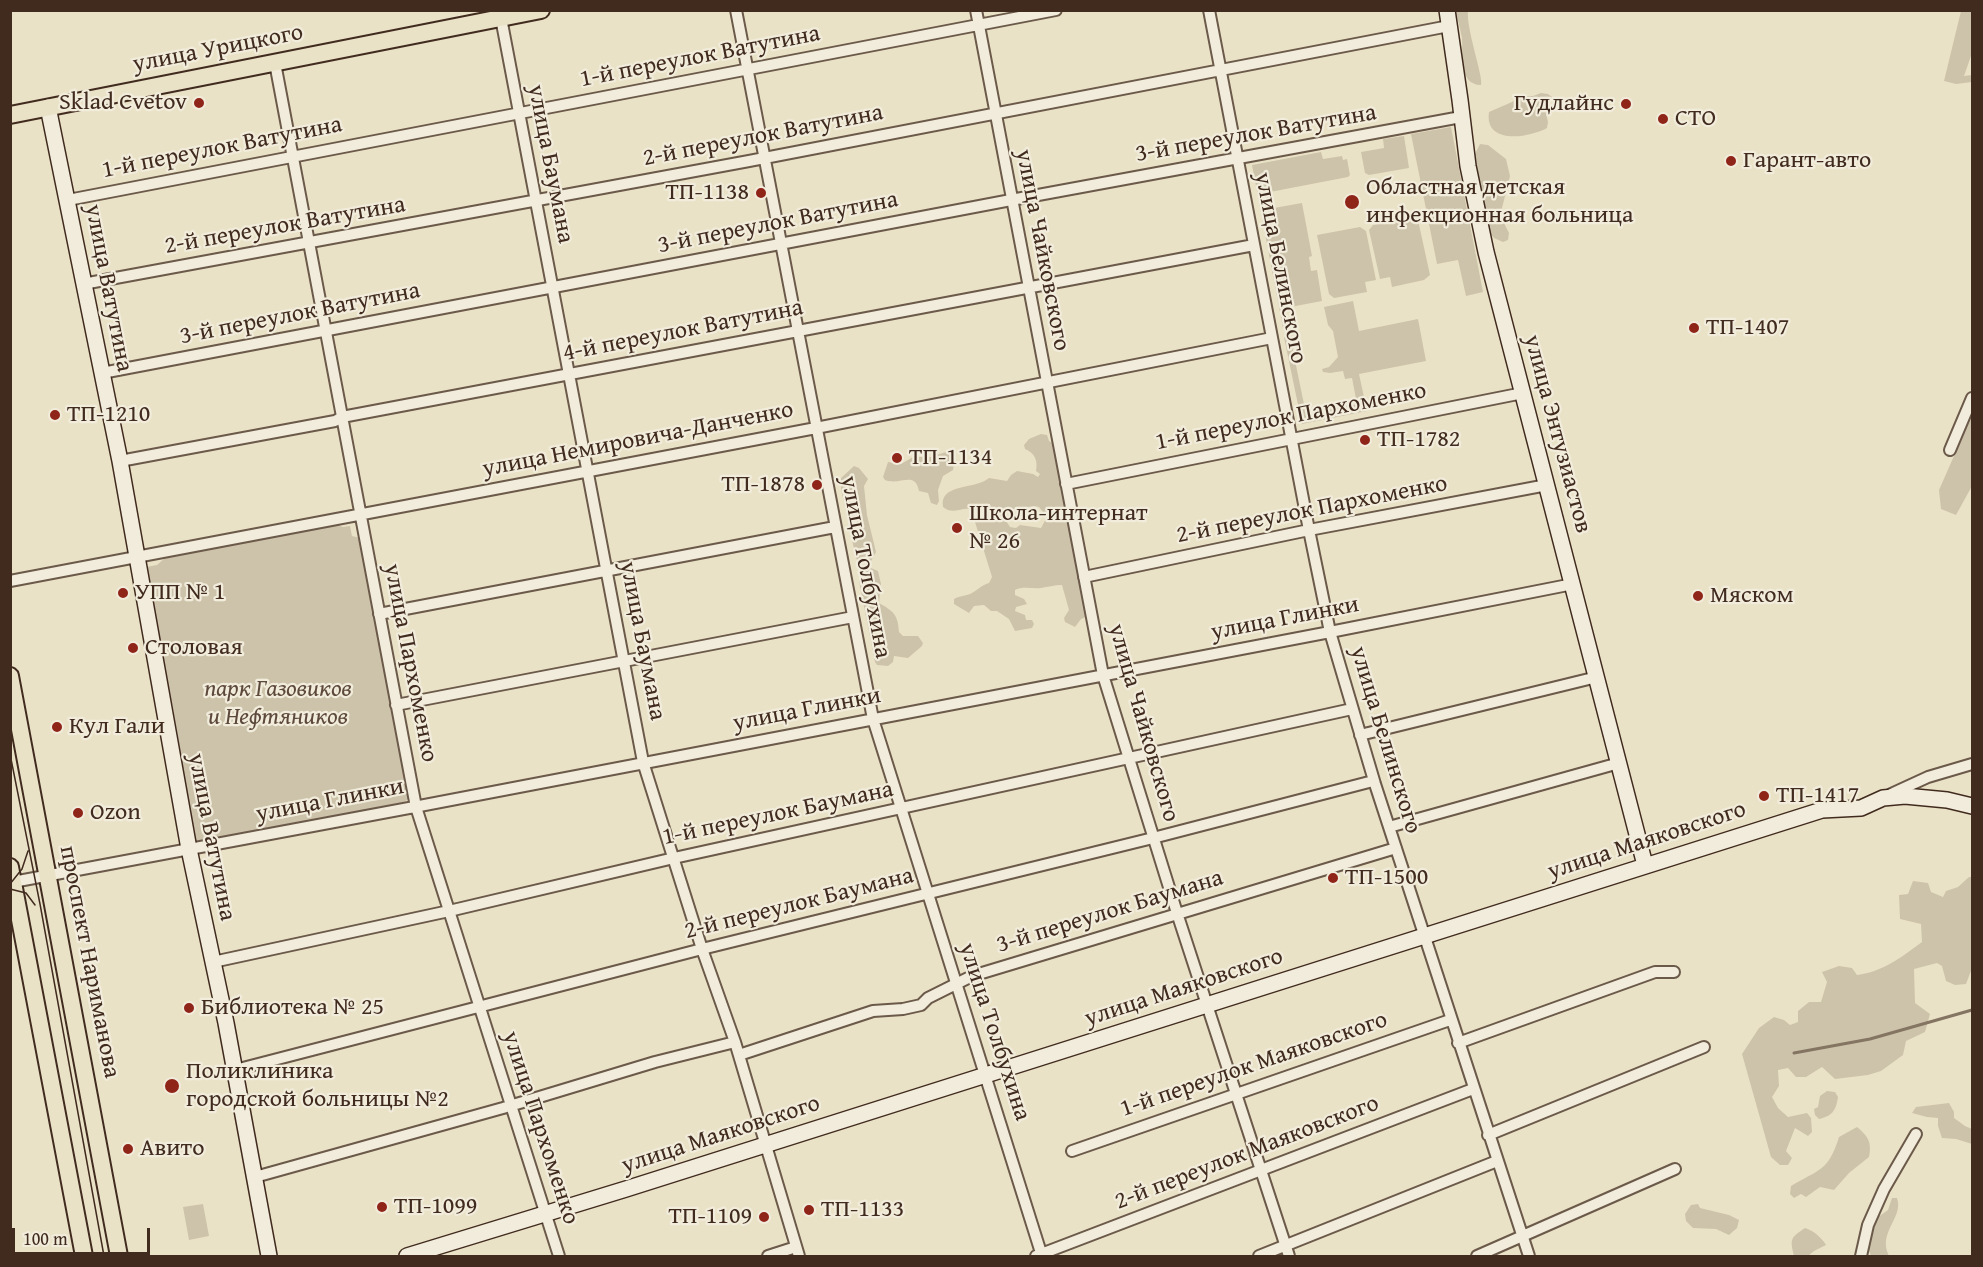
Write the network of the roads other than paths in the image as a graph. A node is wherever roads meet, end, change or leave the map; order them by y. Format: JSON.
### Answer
{"nodes":[{"id":1,"x":541,"y":10,"type":"edge"},
{"id":2,"x":736,"y":10,"type":"edge"},
{"id":3,"x":976,"y":10,"type":"edge"},
{"id":4,"x":1056,"y":10,"type":"edge"},
{"id":5,"x":1209,"y":10,"type":"edge"},
{"id":6,"x":501,"y":18,"type":"junction"},
{"id":7,"x":1448,"y":18,"type":"edge"},
{"id":8,"x":979,"y":26,"type":"junction"},
{"id":9,"x":274,"y":63,"type":"junction"},
{"id":10,"x":747,"y":69,"type":"junction"},
{"id":11,"x":1221,"y":69,"type":"junction"},
{"id":12,"x":48,"y":107,"type":"junction"},
{"id":13,"x":995,"y":112,"type":"junction"},
{"id":14,"x":519,"y":113,"type":"junction"},
{"id":15,"x":10,"y":115,"type":"edge"},
{"id":16,"x":1461,"y":117,"type":"junction"},
{"id":17,"x":293,"y":156,"type":"junction"},
{"id":18,"x":765,"y":158,"type":"junction"},
{"id":19,"x":1238,"y":159,"type":"junction"},
{"id":20,"x":68,"y":200,"type":"junction"},
{"id":21,"x":1011,"y":200,"type":"junction"},
{"id":22,"x":536,"y":201,"type":"junction"},
{"id":23,"x":310,"y":244,"type":"junction"},
{"id":24,"x":782,"y":245,"type":"junction"},
{"id":25,"x":1254,"y":245,"type":"junction"},
{"id":26,"x":83,"y":284,"type":"junction"},
{"id":27,"x":552,"y":287,"type":"junction"},
{"id":28,"x":1028,"y":287,"type":"junction"},
{"id":29,"x":326,"y":331,"type":"junction"},
{"id":30,"x":798,"y":331,"type":"junction"},
{"id":31,"x":1272,"y":338,"type":"junction"},
{"id":32,"x":102,"y":373,"type":"junction"},
{"id":33,"x":569,"y":374,"type":"junction"},
{"id":34,"x":1046,"y":383,"type":"junction"},
{"id":35,"x":1523,"y":393,"type":"junction"},
{"id":36,"x":1972,"y":398,"type":"edge"},
{"id":37,"x":342,"y":417,"type":"junction"},
{"id":38,"x":816,"y":428,"type":"junction"},
{"id":39,"x":1292,"y":438,"type":"junction"},
{"id":40,"x":1950,"y":450,"type":"dead end"},
{"id":41,"x":120,"y":461,"type":"junction"},
{"id":42,"x":588,"y":471,"type":"junction"},
{"id":43,"x":1066,"y":484,"type":"junction"},
{"id":44,"x":1548,"y":485,"type":"junction"},
{"id":45,"x":360,"y":514,"type":"junction"},
{"id":46,"x":836,"y":527,"type":"junction"},
{"id":47,"x":1309,"y":530,"type":"junction"},
{"id":48,"x":138,"y":556,"type":"junction"},
{"id":49,"x":607,"y":571,"type":"junction"},
{"id":50,"x":1084,"y":577,"type":"junction"},
{"id":51,"x":10,"y":581,"type":"edge"},
{"id":52,"x":1573,"y":584,"type":"junction"},
{"id":53,"x":379,"y":614,"type":"junction"},
{"id":54,"x":853,"y":617,"type":"junction"},
{"id":55,"x":1330,"y":632,"type":"junction"},
{"id":56,"x":624,"y":662,"type":"junction"},
{"id":57,"x":1103,"y":675,"type":"junction"},
{"id":58,"x":10,"y":676,"type":"edge"},
{"id":59,"x":1597,"y":677,"type":"junction"},
{"id":60,"x":396,"y":705,"type":"junction"},
{"id":61,"x":1352,"y":709,"type":"junction"},
{"id":62,"x":873,"y":718,"type":"junction"},
{"id":63,"x":1360,"y":735,"type":"junction"},
{"id":64,"x":1128,"y":759,"type":"junction"},
{"id":65,"x":643,"y":762,"type":"junction"},
{"id":66,"x":1619,"y":762,"type":"junction"},
{"id":67,"x":1972,"y":764,"type":"edge"},
{"id":68,"x":1374,"y":781,"type":"junction"},
{"id":69,"x":1883,"y":798,"type":"junction"},
{"id":70,"x":1972,"y":806,"type":"edge"},
{"id":71,"x":416,"y":807,"type":"junction"},
{"id":72,"x":901,"y":808,"type":"junction"},
{"id":73,"x":1389,"y":827,"type":"junction"},
{"id":74,"x":1153,"y":838,"type":"junction"},
{"id":75,"x":1396,"y":848,"type":"junction"},
{"id":76,"x":189,"y":849,"type":"junction"},
{"id":77,"x":674,"y":858,"type":"junction"},
{"id":78,"x":1645,"y":865,"type":"junction"},
{"id":79,"x":49,"y":876,"type":"junction"},
{"id":80,"x":11,"y":877,"type":"edge"},
{"id":81,"x":928,"y":894,"type":"junction"},
{"id":82,"x":449,"y":911,"type":"junction"},
{"id":83,"x":1177,"y":913,"type":"junction"},
{"id":84,"x":1424,"y":936,"type":"junction"},
{"id":85,"x":702,"y":949,"type":"junction"},
{"id":86,"x":213,"y":962,"type":"junction"},
{"id":87,"x":1674,"y":972,"type":"dead end"},
{"id":88,"x":957,"y":983,"type":"junction"},
{"id":89,"x":1207,"y":1004,"type":"junction"},
{"id":90,"x":479,"y":1007,"type":"junction"},
{"id":91,"x":1450,"y":1020,"type":"junction"},
{"id":92,"x":735,"y":1042,"type":"junction"},
{"id":93,"x":1458,"y":1043,"type":"junction"},
{"id":94,"x":1704,"y":1047,"type":"dead end"},
{"id":95,"x":739,"y":1055,"type":"junction"},
{"id":96,"x":235,"y":1070,"type":"junction"},
{"id":97,"x":986,"y":1074,"type":"junction"},
{"id":98,"x":1473,"y":1089,"type":"junction"},
{"id":99,"x":1236,"y":1092,"type":"junction"},
{"id":100,"x":511,"y":1105,"type":"junction"},
{"id":101,"x":1916,"y":1134,"type":"dead end"},
{"id":102,"x":1488,"y":1135,"type":"junction"},
{"id":103,"x":764,"y":1145,"type":"junction"},
{"id":104,"x":1071,"y":1150,"type":"dead end"},
{"id":105,"x":1497,"y":1161,"type":"junction"},
{"id":106,"x":1262,"y":1170,"type":"junction"},
{"id":107,"x":1675,"y":1170,"type":"dead end"},
{"id":108,"x":255,"y":1177,"type":"junction"},
{"id":109,"x":546,"y":1214,"type":"junction"},
{"id":110,"x":1521,"y":1237,"type":"junction"},
{"id":111,"x":1286,"y":1245,"type":"junction"},
{"id":112,"x":798,"y":1252,"type":"edge"},
{"id":113,"x":1040,"y":1256,"type":"edge"},
{"id":114,"x":84,"y":1257,"type":"edge"},
{"id":115,"x":119,"y":1257,"type":"edge"},
{"id":116,"x":269,"y":1257,"type":"edge"},
{"id":117,"x":407,"y":1257,"type":"edge"},
{"id":118,"x":560,"y":1257,"type":"edge"},
{"id":119,"x":768,"y":1257,"type":"edge"},
{"id":120,"x":1259,"y":1257,"type":"edge"},
{"id":121,"x":1289,"y":1257,"type":"edge"},
{"id":122,"x":1477,"y":1257,"type":"edge"},
{"id":123,"x":1529,"y":1257,"type":"edge"},
{"id":124,"x":1861,"y":1257,"type":"edge"}],
"edges":[{"from":1,"to":6,"type":"main road","name":"улица Урицкого"},
{"from":2,"to":10,"type":"street","name":"улица Толбухина"},
{"from":3,"to":8,"type":"street","name":"улица Чайковского"},
{"from":4,"to":8,"type":"street","name":"1-й переулок Ватутина"},
{"from":5,"to":11,"type":"street","name":"улица Белинского"},
{"from":6,"to":9,"type":"main road","name":"улица Урицкого"},
{"from":6,"to":14,"type":"street","name":"улица Баумана"},
{"from":7,"to":11,"type":"street","name":"2-й переулок Ватутина"},
{"from":7,"to":16,"type":"street","name":"улица Энтузиастов"},
{"from":8,"to":10,"type":"street","name":"1-й переулок Ватутина"},
{"from":8,"to":13,"type":"street","name":"улица Чайковского"},
{"from":9,"to":12,"type":"main road","name":"улица Урицкого"},
{"from":9,"to":17,"type":"street","name":"улица Пархоменко"},
{"from":10,"to":14,"type":"street","name":"1-й переулок Ватутина"},
{"from":10,"to":18,"type":"street","name":"улица Толбухина"},
{"from":11,"to":13,"type":"street","name":"2-й переулок Ватутина"},
{"from":11,"to":19,"type":"street","name":"улица Белинского"},
{"from":12,"to":15,"type":"main road","name":"улица Урицкого"},
{"from":12,"to":20,"type":"street","name":"улица Ватутина"},
{"from":13,"to":18,"type":"street","name":"2-й переулок Ватутина"},
{"from":13,"to":21,"type":"street","name":"улица Чайковского"},
{"from":14,"to":17,"type":"street","name":"1-й переулок Ватутина"},
{"from":14,"to":22,"type":"street","name":"улица Баумана"},
{"from":16,"to":19,"type":"street","name":"3-й переулок Ватутина"},
{"from":16,"to":35,"type":"street","name":"улица Энтузиастов"},
{"from":17,"to":20,"type":"street","name":"1-й переулок Ватутина"},
{"from":17,"to":23,"type":"street","name":"улица Пархоменко"},
{"from":18,"to":22,"type":"street","name":"2-й переулок Ватутина"},
{"from":18,"to":24,"type":"street","name":"улица Толбухина"},
{"from":19,"to":21,"type":"street","name":"3-й переулок Ватутина"},
{"from":19,"to":25,"type":"street","name":"улица Белинского"},
{"from":20,"to":26,"type":"street","name":"улица Ватутина"},
{"from":21,"to":24,"type":"street","name":"3-й переулок Ватутина"},
{"from":21,"to":28,"type":"street","name":"улица Чайковского"},
{"from":22,"to":23,"type":"street","name":"2-й переулок Ватутина"},
{"from":22,"to":27,"type":"street","name":"улица Баумана"},
{"from":23,"to":26,"type":"street","name":"2-й переулок Ватутина"},
{"from":23,"to":29,"type":"street","name":"улица Пархоменко"},
{"from":24,"to":27,"type":"street","name":"3-й переулок Ватутина"},
{"from":24,"to":30,"type":"street","name":"улица Толбухина"},
{"from":25,"to":28,"type":"street","name":"4-й переулок Ватутина"},
{"from":25,"to":31,"type":"street","name":"улица Белинского"},
{"from":26,"to":32,"type":"street","name":"улица Ватутина"},
{"from":27,"to":29,"type":"street","name":"3-й переулок Ватутина"},
{"from":27,"to":33,"type":"street","name":"улица Баумана"},
{"from":28,"to":30,"type":"street","name":"4-й переулок Ватутина"},
{"from":28,"to":34,"type":"street","name":"улица Чайковского"},
{"from":29,"to":32,"type":"street","name":"3-й переулок Ватутина"},
{"from":29,"to":37,"type":"street","name":"улица Пархоменко"},
{"from":30,"to":33,"type":"street","name":"4-й переулок Ватутина"},
{"from":30,"to":38,"type":"street","name":"улица Толбухина"},
{"from":31,"to":34,"type":"street","name":"улица Немировича-Данченко"},
{"from":31,"to":39,"type":"street","name":"улица Белинского"},
{"from":32,"to":41,"type":"street","name":"улица Ватутина"},
{"from":33,"to":37,"type":"street","name":"4-й переулок Ватутина"},
{"from":33,"to":42,"type":"street","name":"улица Баумана"},
{"from":34,"to":38,"type":"street","name":"улица Немировича-Данченко"},
{"from":34,"to":43,"type":"street","name":"улица Чайковского"},
{"from":35,"to":39,"type":"street","name":"1-й переулок Пархоменко"},
{"from":35,"to":44,"type":"street","name":"улица Энтузиастов"},
{"from":36,"to":40,"type":"street"},
{"from":37,"to":41,"type":"street","name":"4-й переулок Ватутина"},
{"from":37,"to":45,"type":"street","name":"улица Пархоменко"},
{"from":38,"to":42,"type":"street","name":"улица Немировича-Данченко"},
{"from":38,"to":46,"type":"street","name":"улица Толбухина"},
{"from":39,"to":43,"type":"street","name":"1-й переулок Пархоменко"},
{"from":39,"to":47,"type":"street","name":"улица Белинского"},
{"from":41,"to":48,"type":"street","name":"улица Ватутина"},
{"from":42,"to":45,"type":"street","name":"улица Немировича-Данченко"},
{"from":42,"to":49,"type":"street","name":"улица Баумана"},
{"from":43,"to":50,"type":"street","name":"улица Чайковского"},
{"from":44,"to":47,"type":"street","name":"2-й переулок Пархоменко"},
{"from":44,"to":52,"type":"street","name":"улица Энтузиастов"},
{"from":45,"to":48,"type":"street","name":"улица Немировича-Данченко"},
{"from":45,"to":53,"type":"street","name":"улица Пархоменко"},
{"from":46,"to":49,"type":"street"},
{"from":46,"to":54,"type":"street","name":"улица Толбухина"},
{"from":47,"to":50,"type":"street","name":"2-й переулок Пархоменко"},
{"from":47,"to":55,"type":"street","name":"улица Белинского"},
{"from":48,"to":51,"type":"street","name":"улица Немировича-Данченко"},
{"from":48,"to":76,"type":"street","name":"улица Ватутина"},
{"from":49,"to":53,"type":"street"},
{"from":49,"to":56,"type":"street","name":"улица Баумана"},
{"from":50,"to":57,"type":"street","name":"улица Чайковского"},
{"from":52,"to":55,"type":"street","name":"улица Глинки"},
{"from":52,"to":59,"type":"street","name":"улица Энтузиастов"},
{"from":53,"to":60,"type":"street","name":"улица Пархоменко"},
{"from":54,"to":56,"type":"street"},
{"from":54,"to":62,"type":"street","name":"улица Толбухина"},
{"from":55,"to":57,"type":"street","name":"улица Глинки"},
{"from":55,"to":61,"type":"street","name":"улица Белинского"},
{"from":56,"to":60,"type":"street"},
{"from":56,"to":65,"type":"street","name":"улица Баумана"},
{"from":57,"to":62,"type":"street","name":"улица Глинки"},
{"from":57,"to":64,"type":"street","name":"улица Чайковского"},
{"from":58,"to":79,"type":"main road","name":"проспект Нариманова"},
{"from":59,"to":63,"type":"street"},
{"from":59,"to":66,"type":"street","name":"улица Энтузиастов"},
{"from":60,"to":71,"type":"street","name":"улица Пархоменко"},
{"from":61,"to":63,"type":"street","name":"улица Белинского"},
{"from":61,"to":64,"type":"street","name":"1-й переулок Баумана"},
{"from":62,"to":65,"type":"street","name":"улица Глинки"},
{"from":62,"to":72,"type":"street","name":"улица Толбухина"},
{"from":63,"to":68,"type":"street","name":"улица Белинского"},
{"from":64,"to":72,"type":"street","name":"1-й переулок Баумана"},
{"from":64,"to":74,"type":"street","name":"улица Чайковского"},
{"from":65,"to":71,"type":"street","name":"улица Глинки"},
{"from":65,"to":77,"type":"street","name":"улица Баумана"},
{"from":66,"to":73,"type":"street"},
{"from":66,"to":78,"type":"street","name":"улица Энтузиастов"},
{"from":67,"to":69,"type":"street","name":"улица Маяковского"},
{"from":68,"to":73,"type":"street","name":"улица Белинского"},
{"from":68,"to":74,"type":"street","name":"2-й переулок Баумана"},
{"from":69,"to":70,"type":"street"},
{"from":69,"to":78,"type":"street","name":"улица Маяковского"},
{"from":71,"to":76,"type":"street","name":"улица Глинки"},
{"from":71,"to":82,"type":"street","name":"улица Пархоменко"},
{"from":72,"to":77,"type":"street","name":"1-й переулок Баумана"},
{"from":72,"to":81,"type":"street","name":"улица Толбухина"},
{"from":73,"to":75,"type":"street","name":"улица Белинского"},
{"from":74,"to":81,"type":"street","name":"2-й переулок Баумана"},
{"from":74,"to":83,"type":"street","name":"улица Чайковского"},
{"from":75,"to":83,"type":"street","name":"3-й переулок Баумана"},
{"from":75,"to":84,"type":"street","name":"улица Белинского"},
{"from":76,"to":79,"type":"street","name":"улица Глинки"},
{"from":76,"to":86,"type":"street","name":"улица Ватутина"},
{"from":77,"to":82,"type":"street","name":"1-й переулок Баумана"},
{"from":77,"to":85,"type":"street","name":"улица Баумана"},
{"from":78,"to":84,"type":"street","name":"улица Маяковского"},
{"from":79,"to":80,"type":"street","name":"улица Глинки"},
{"from":79,"to":115,"type":"main road","name":"проспект Нариманова"},
{"from":80,"to":114,"type":"main road"},
{"from":81,"to":85,"type":"street","name":"2-й переулок Баумана"},
{"from":81,"to":88,"type":"street","name":"улица Толбухина"},
{"from":82,"to":86,"type":"street","name":"1-й переулок Баумана"},
{"from":82,"to":90,"type":"street","name":"улица Пархоменко"},
{"from":83,"to":88,"type":"street","name":"3-й переулок Баумана"},
{"from":83,"to":89,"type":"street","name":"улица Чайковского"},
{"from":84,"to":89,"type":"street","name":"улица Маяковского"},
{"from":84,"to":91,"type":"street","name":"улица Белинского"},
{"from":85,"to":90,"type":"street","name":"2-й переулок Баумана"},
{"from":85,"to":92,"type":"street","name":"улица Баумана"},
{"from":86,"to":96,"type":"street","name":"улица Ватутина"},
{"from":87,"to":93,"type":"street"},
{"from":88,"to":95,"type":"street","name":"3-й переулок Баумана"},
{"from":88,"to":97,"type":"street","name":"улица Толбухина"},
{"from":89,"to":97,"type":"street","name":"улица Маяковского"},
{"from":89,"to":99,"type":"street","name":"улица Чайковского"},
{"from":90,"to":96,"type":"street","name":"2-й переулок Баумана"},
{"from":90,"to":100,"type":"street","name":"улица Пархоменко"},
{"from":91,"to":93,"type":"street","name":"улица Белинского"},
{"from":91,"to":99,"type":"street","name":"1-й переулок Маяковского"},
{"from":92,"to":95,"type":"street","name":"улица Баумана"},
{"from":92,"to":100,"type":"street"},
{"from":93,"to":98,"type":"street","name":"улица Белинского"},
{"from":94,"to":102,"type":"street"},
{"from":95,"to":103,"type":"street","name":"улица Баумана"},
{"from":96,"to":108,"type":"street","name":"улица Ватутина"},
{"from":97,"to":103,"type":"street","name":"улица Маяковского"},
{"from":97,"to":113,"type":"street","name":"улица Толбухина"},
{"from":98,"to":102,"type":"street","name":"улица Белинского"},
{"from":98,"to":106,"type":"street","name":"2-й переулок Маяковского"},
{"from":99,"to":104,"type":"street","name":"1-й переулок Маяковского"},
{"from":99,"to":106,"type":"street","name":"улица Чайковского"},
{"from":100,"to":108,"type":"street"},
{"from":100,"to":109,"type":"street","name":"улица Пархоменко"},
{"from":101,"to":124,"type":"street"},
{"from":102,"to":105,"type":"street","name":"улица Белинского"},
{"from":103,"to":109,"type":"street","name":"улица Маяковского"},
{"from":103,"to":112,"type":"street","name":"улица Баумана"},
{"from":105,"to":110,"type":"street","name":"улица Белинского"},
{"from":105,"to":111,"type":"street"},
{"from":106,"to":111,"type":"street","name":"улица Чайковского"},
{"from":106,"to":113,"type":"street","name":"2-й переулок Маяковского"},
{"from":107,"to":110,"type":"street"},
{"from":108,"to":116,"type":"street","name":"улица Ватутина"},
{"from":109,"to":117,"type":"street","name":"улица Маяковского"},
{"from":109,"to":118,"type":"street","name":"улица Пархоменко"},
{"from":110,"to":122,"type":"street"},
{"from":110,"to":123,"type":"street","name":"улица Белинского"},
{"from":111,"to":120,"type":"street"},
{"from":111,"to":121,"type":"street","name":"улица Чайковского"},
{"from":112,"to":119,"type":"street"}]}
